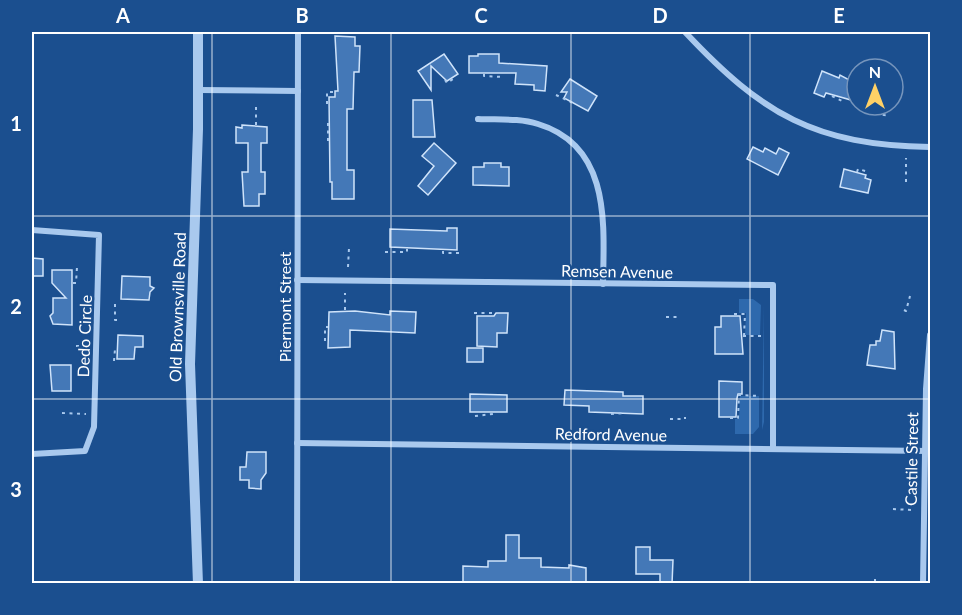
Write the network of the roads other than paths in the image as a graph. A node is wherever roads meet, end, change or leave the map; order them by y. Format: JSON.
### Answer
{"nodes":[{"id":1,"x":198,"y":32,"type":"edge"},
{"id":2,"x":298,"y":32,"type":"edge"},
{"id":3,"x":685,"y":32,"type":"edge"},
{"id":4,"x":199,"y":90,"type":"junction"},
{"id":5,"x":298,"y":91,"type":"junction"},
{"id":6,"x":478,"y":119,"type":"dead end"},
{"id":7,"x":930,"y":147,"type":"edge"},
{"id":8,"x":32,"y":230,"type":"edge"},
{"id":9,"x":297,"y":280,"type":"junction"},
{"id":10,"x":603,"y":284,"type":"junction"},
{"id":11,"x":930,"y":335,"type":"edge"},
{"id":12,"x":297,"y":443,"type":"junction"},
{"id":13,"x":773,"y":449,"type":"junction"},
{"id":14,"x":927,"y":451,"type":"edge"},
{"id":15,"x":32,"y":454,"type":"edge"},
{"id":16,"x":198,"y":584,"type":"edge"},
{"id":17,"x":297,"y":584,"type":"edge"},
{"id":18,"x":923,"y":584,"type":"edge"}],
"edges":[{"from":1,"to":4,"type":"street","name":"Old Brownsville Road"},
{"from":2,"to":5,"type":"street","name":"Piermont Street"},
{"from":3,"to":7,"type":"street"},
{"from":4,"to":5,"type":"street"},
{"from":4,"to":16,"type":"street","name":"Old Brownsville Road"},
{"from":5,"to":9,"type":"street","name":"Piermont Street"},
{"from":6,"to":10,"type":"street"},
{"from":8,"to":15,"type":"street","name":"Dedo Circle"},
{"from":9,"to":10,"type":"street","name":"Remsen Avenue"},
{"from":9,"to":12,"type":"street","name":"Piermont Street"},
{"from":10,"to":13,"type":"street","name":"Remsen Avenue"},
{"from":11,"to":14,"type":"street","name":"Castile Street"},
{"from":12,"to":13,"type":"street","name":"Redford Avenue"},
{"from":12,"to":17,"type":"street","name":"Piermont Street"},
{"from":13,"to":14,"type":"street","name":"Redford Avenue"},
{"from":14,"to":18,"type":"street","name":"Castile Street"}]}
